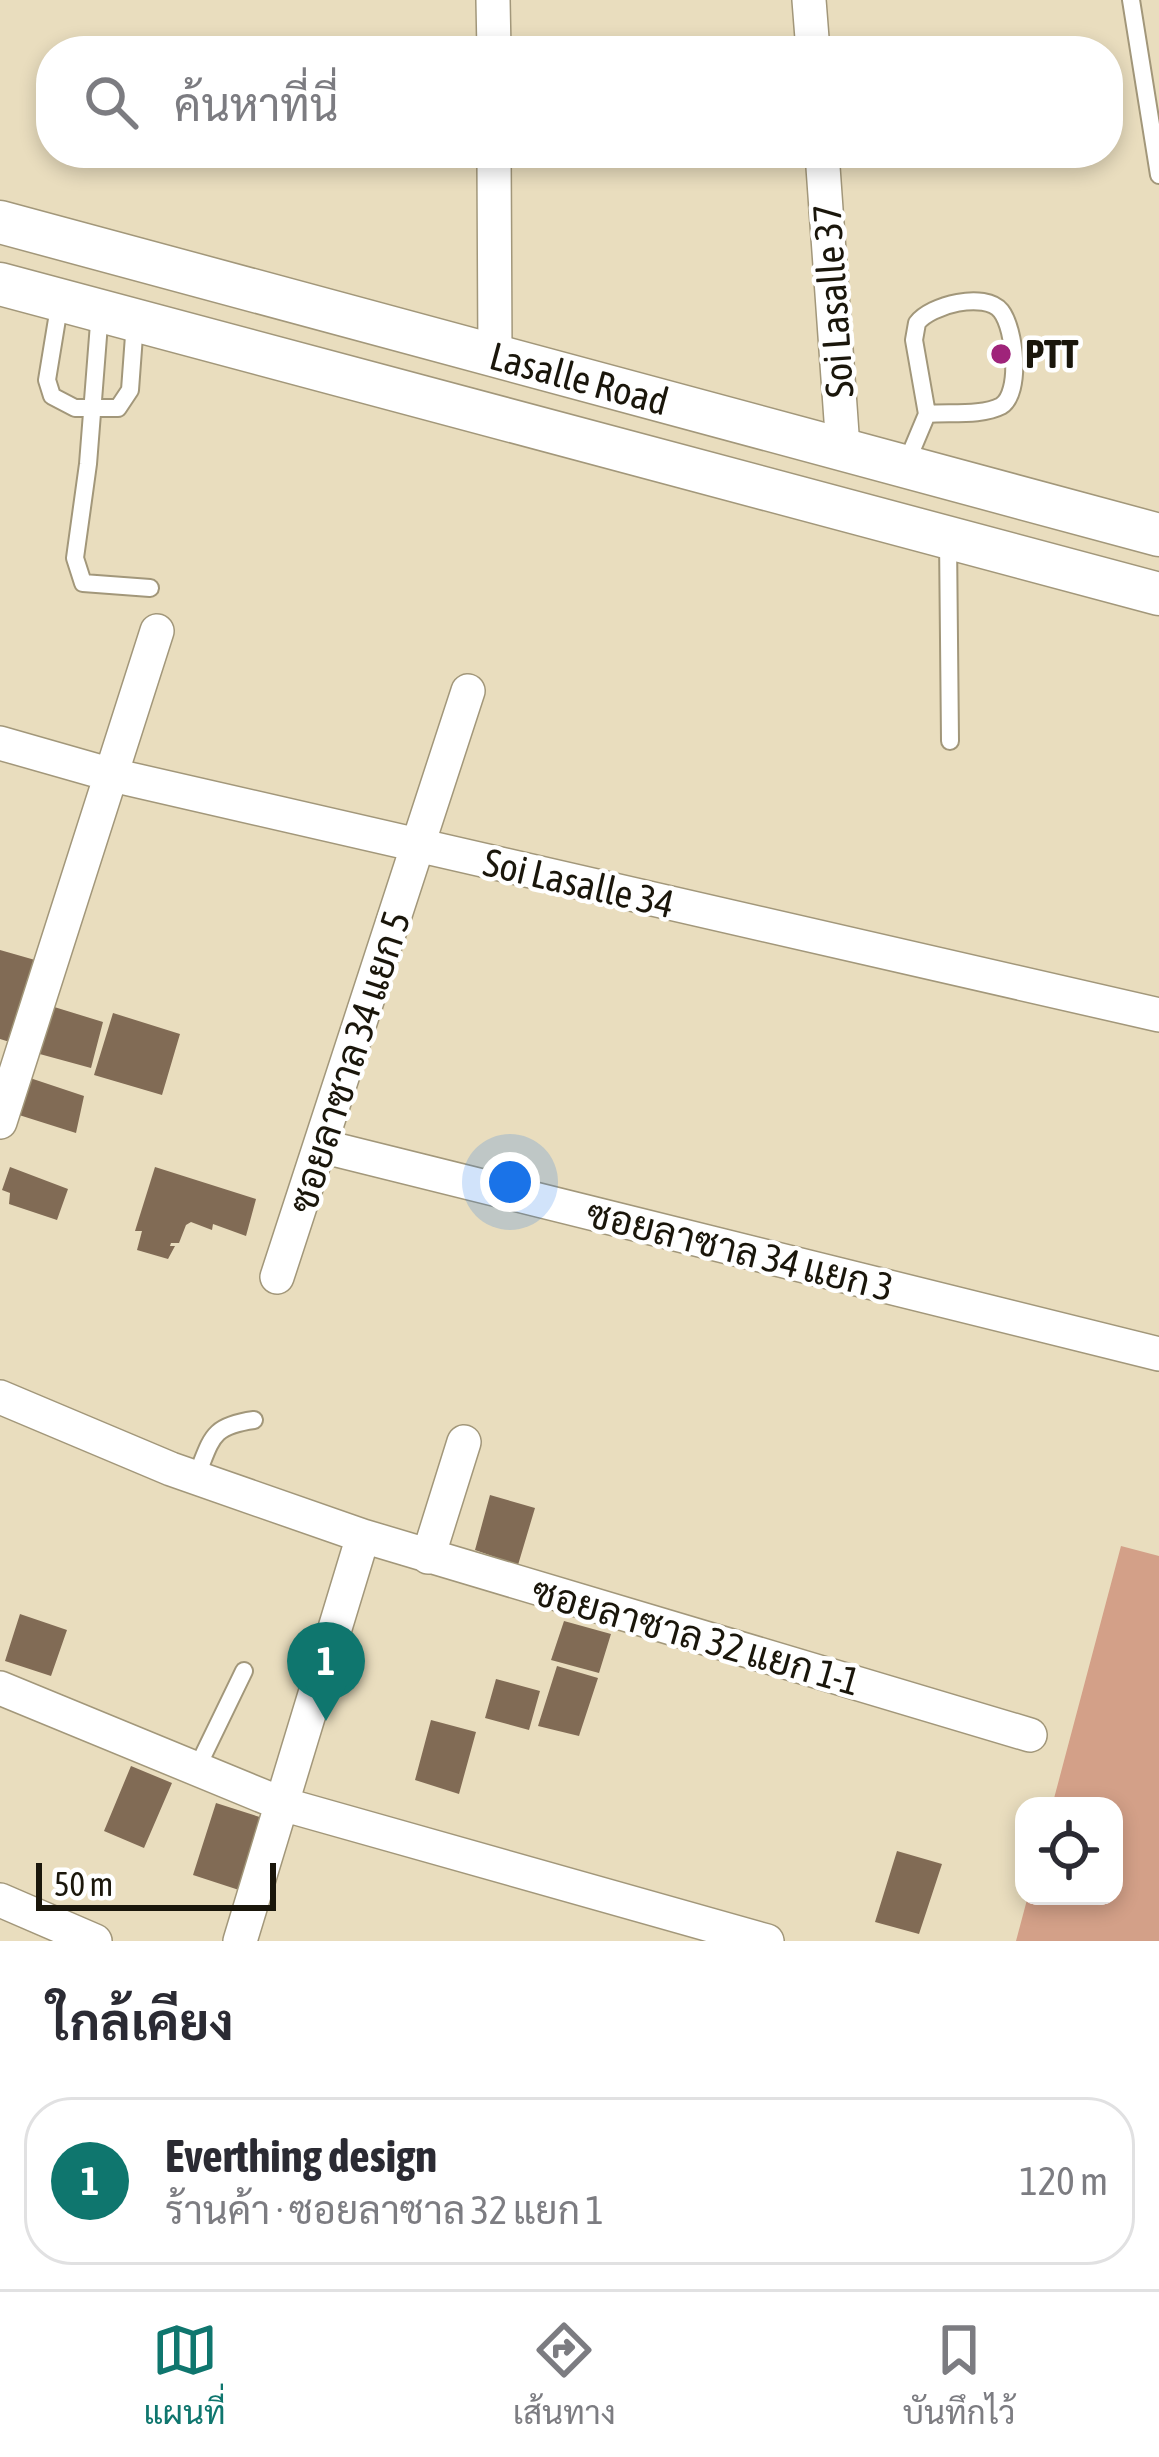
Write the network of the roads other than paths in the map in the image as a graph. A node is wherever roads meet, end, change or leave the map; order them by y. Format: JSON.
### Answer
{"nodes":[{"id":1,"x":494,"y":0,"type":"edge"},
{"id":2,"x":809,"y":0,"type":"edge"},
{"id":3,"x":1131,"y":0,"type":"edge"},
{"id":4,"x":494,"y":36,"type":"edge"},
{"id":5,"x":812,"y":36,"type":"edge"},
{"id":6,"x":494,"y":168,"type":"edge"},
{"id":7,"x":823,"y":168,"type":"edge"},
{"id":8,"x":1159,"y":175,"type":"edge"},
{"id":9,"x":0,"y":222,"type":"edge"},
{"id":10,"x":0,"y":284,"type":"edge"},
{"id":11,"x":98,"y":310,"type":"junction"},
{"id":12,"x":496,"y":356,"type":"junction"},
{"id":13,"x":92,"y":409,"type":"junction"},
{"id":14,"x":927,"y":414,"type":"junction"},
{"id":15,"x":843,"y":448,"type":"junction"},
{"id":16,"x":906,"y":464,"type":"junction"},
{"id":17,"x":1159,"y":535,"type":"edge"},
{"id":18,"x":948,"y":537,"type":"junction"},
{"id":19,"x":150,"y":588,"type":"dead end"},
{"id":20,"x":1159,"y":594,"type":"edge"},
{"id":21,"x":158,"y":632,"type":"dead end"},
{"id":22,"x":468,"y":691,"type":"dead end"},
{"id":23,"x":950,"y":741,"type":"dead end"},
{"id":24,"x":0,"y":743,"type":"edge"},
{"id":25,"x":112,"y":776,"type":"junction"},
{"id":26,"x":420,"y":846,"type":"junction"},
{"id":27,"x":1159,"y":1016,"type":"edge"},
{"id":28,"x":0,"y":1122,"type":"edge"},
{"id":29,"x":321,"y":1146,"type":"junction"},
{"id":30,"x":278,"y":1277,"type":"dead end"},
{"id":31,"x":1159,"y":1354,"type":"edge"},
{"id":32,"x":0,"y":1397,"type":"edge"},
{"id":33,"x":254,"y":1420,"type":"dead end"},
{"id":34,"x":464,"y":1442,"type":"dead end"},
{"id":35,"x":196,"y":1477,"type":"junction"},
{"id":36,"x":363,"y":1536,"type":"junction"},
{"id":37,"x":428,"y":1557,"type":"junction"},
{"id":38,"x":244,"y":1671,"type":"dead end"},
{"id":39,"x":0,"y":1688,"type":"edge"},
{"id":40,"x":1030,"y":1735,"type":"dead end"},
{"id":41,"x":196,"y":1768,"type":"junction"},
{"id":42,"x":282,"y":1804,"type":"junction"},
{"id":43,"x":0,"y":1900,"type":"edge"},
{"id":44,"x":95,"y":1941,"type":"edge"},
{"id":45,"x":241,"y":1941,"type":"edge"},
{"id":46,"x":767,"y":1941,"type":"edge"}],
"edges":[{"from":1,"to":4,"type":"street"},
{"from":2,"to":5,"type":"street"},
{"from":3,"to":8,"type":"lane"},
{"from":6,"to":12,"type":"street"},
{"from":7,"to":15,"type":"street","name":"Soi Lasalle 37"},
{"from":9,"to":12,"type":"street","name":"Lasalle Road"},
{"from":10,"to":11,"type":"street","name":"Lasalle Road"},
{"from":11,"to":13,"type":"lane"},
{"from":11,"to":13,"type":"lane"},
{"from":11,"to":13,"type":"lane"},
{"from":11,"to":18,"type":"street","name":"Lasalle Road"},
{"from":12,"to":15,"type":"street","name":"Lasalle Road"},
{"from":13,"to":19,"type":"lane"},
{"from":14,"to":14,"type":"lane"},
{"from":14,"to":16,"type":"lane"},
{"from":15,"to":16,"type":"street","name":"Lasalle Road"},
{"from":16,"to":17,"type":"street","name":"Lasalle Road"},
{"from":18,"to":20,"type":"street","name":"Lasalle Road"},
{"from":18,"to":23,"type":"lane"},
{"from":21,"to":25,"type":"street"},
{"from":22,"to":26,"type":"street","name":"ซอยลาซาล 34 แยก 5"},
{"from":24,"to":25,"type":"street","name":"Soi Lasalle 34"},
{"from":25,"to":26,"type":"street","name":"Soi Lasalle 34"},
{"from":25,"to":28,"type":"street"},
{"from":26,"to":27,"type":"street","name":"Soi Lasalle 34"},
{"from":26,"to":29,"type":"street","name":"ซอยลาซาล 34 แยก 5"},
{"from":29,"to":30,"type":"street","name":"ซอยลาซาล 34 แยก 5"},
{"from":29,"to":31,"type":"street","name":"ซอยลาซาล 34 แยก 3"},
{"from":32,"to":35,"type":"street","name":"ซอยลาซาล 32 แยก 1-1"},
{"from":33,"to":35,"type":"lane"},
{"from":34,"to":37,"type":"street"},
{"from":35,"to":36,"type":"street","name":"ซอยลาซาล 32 แยก 1-1"},
{"from":36,"to":37,"type":"street","name":"ซอยลาซาล 32 แยก 1-1"},
{"from":36,"to":42,"type":"street"},
{"from":37,"to":40,"type":"street","name":"ซอยลาซาล 32 แยก 1-1"},
{"from":38,"to":41,"type":"lane"},
{"from":39,"to":41,"type":"street"},
{"from":41,"to":42,"type":"street"},
{"from":42,"to":45,"type":"street"},
{"from":42,"to":46,"type":"street"},
{"from":43,"to":44,"type":"street"}]}
